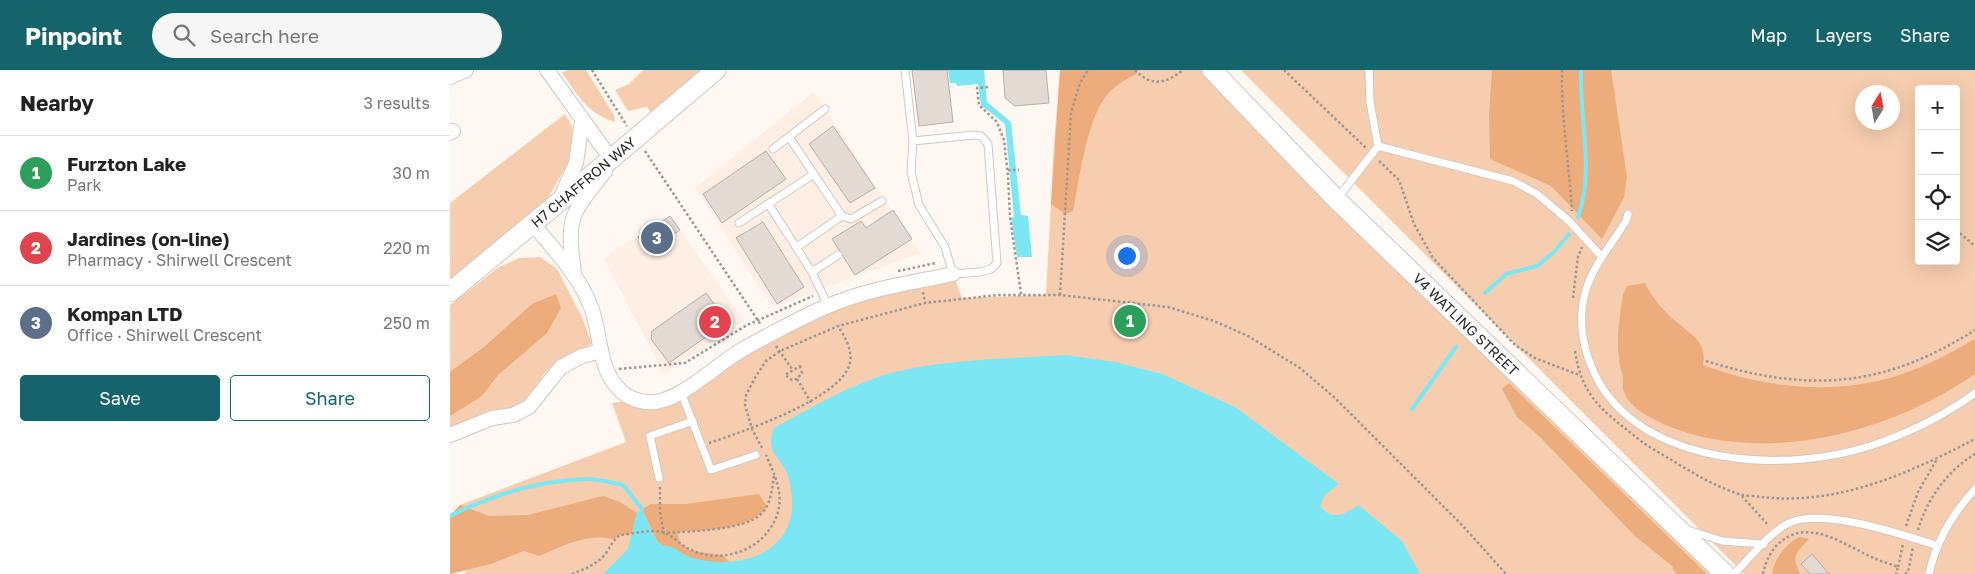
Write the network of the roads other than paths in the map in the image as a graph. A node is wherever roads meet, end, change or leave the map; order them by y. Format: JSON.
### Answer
{"nodes":[{"id":1,"x":466,"y":70,"type":"edge"},
{"id":2,"x":547,"y":70,"type":"edge"},
{"id":3,"x":716,"y":70,"type":"edge"},
{"id":4,"x":905,"y":70,"type":"edge"},
{"id":5,"x":1212,"y":70,"type":"edge"},
{"id":6,"x":1369,"y":70,"type":"edge"},
{"id":7,"x":450,"y":77,"type":"edge"},
{"id":8,"x":825,"y":109,"type":"dead end"},
{"id":9,"x":582,"y":121,"type":"junction"},
{"id":10,"x":790,"y":137,"type":"junction"},
{"id":11,"x":914,"y":141,"type":"junction"},
{"id":12,"x":1378,"y":146,"type":"junction"},
{"id":13,"x":773,"y":149,"type":"dead end"},
{"id":14,"x":624,"y":150,"type":"junction"},
{"id":15,"x":814,"y":174,"type":"junction"},
{"id":16,"x":1336,"y":199,"type":"junction"},
{"id":17,"x":882,"y":201,"type":"dead end"},
{"id":18,"x":559,"y":202,"type":"junction"},
{"id":19,"x":769,"y":205,"type":"junction"},
{"id":20,"x":1628,"y":214,"type":"dead end"},
{"id":21,"x":842,"y":216,"type":"junction"},
{"id":22,"x":739,"y":223,"type":"dead end"},
{"id":23,"x":532,"y":224,"type":"junction"},
{"id":24,"x":797,"y":247,"type":"junction"},
{"id":25,"x":838,"y":255,"type":"dead end"},
{"id":26,"x":1602,"y":257,"type":"junction"},
{"id":27,"x":812,"y":272,"type":"junction"},
{"id":28,"x":574,"y":274,"type":"junction"},
{"id":29,"x":952,"y":274,"type":"junction"},
{"id":30,"x":450,"y":292,"type":"edge"},
{"id":31,"x":828,"y":306,"type":"junction"},
{"id":32,"x":601,"y":351,"type":"junction"},
{"id":33,"x":681,"y":392,"type":"junction"},
{"id":34,"x":1975,"y":393,"type":"edge"},
{"id":35,"x":693,"y":421,"type":"junction"},
{"id":36,"x":450,"y":435,"type":"edge"},
{"id":37,"x":756,"y":455,"type":"dead end"},
{"id":38,"x":659,"y":478,"type":"road end"},
{"id":39,"x":1975,"y":489,"type":"edge"},
{"id":40,"x":1675,"y":526,"type":"junction"},
{"id":41,"x":1764,"y":544,"type":"junction"},
{"id":42,"x":1938,"y":546,"type":"junction"},
{"id":43,"x":1725,"y":574,"type":"edge"},
{"id":44,"x":1734,"y":574,"type":"edge"},
{"id":45,"x":1929,"y":574,"type":"edge"}],
"edges":[{"from":1,"to":7,"type":"street"},
{"from":2,"to":9,"type":"street"},
{"from":3,"to":14,"type":"street","name":"H7 CHAFFRON WAY","bridge":true},
{"from":4,"to":11,"type":"lane"},
{"from":5,"to":16,"type":"street","name":"V4 WATLING STREET"},
{"from":6,"to":12,"type":"lane"},
{"from":8,"to":10,"type":"lane"},
{"from":9,"to":14,"type":"street"},
{"from":9,"to":18,"type":"street"},
{"from":10,"to":13,"type":"lane"},
{"from":10,"to":15,"type":"lane"},
{"from":11,"to":29,"type":"lane"},
{"from":11,"to":29,"type":"lane"},
{"from":12,"to":16,"type":"lane"},
{"from":12,"to":26,"type":"lane"},
{"from":14,"to":18,"type":"street","name":"H7 CHAFFRON WAY"},
{"from":14,"to":28,"type":"street"},
{"from":15,"to":19,"type":"lane"},
{"from":15,"to":21,"type":"lane"},
{"from":16,"to":40,"type":"street","name":"V4 WATLING STREET"},
{"from":17,"to":21,"type":"lane"},
{"from":18,"to":23,"type":"street","name":"H7 CHAFFRON WAY"},
{"from":19,"to":22,"type":"lane"},
{"from":19,"to":24,"type":"lane"},
{"from":20,"to":26,"type":"lane"},
{"from":21,"to":24,"type":"lane"},
{"from":23,"to":28,"type":"street"},
{"from":23,"to":30,"type":"street","name":"H7 CHAFFRON WAY"},
{"from":24,"to":27,"type":"lane"},
{"from":25,"to":27,"type":"lane"},
{"from":26,"to":34,"type":"lane"},
{"from":27,"to":31,"type":"lane"},
{"from":28,"to":32,"type":"street"},
{"from":29,"to":31,"type":"street"},
{"from":31,"to":33,"type":"street"},
{"from":32,"to":33,"type":"street"},
{"from":32,"to":36,"type":"street"},
{"from":33,"to":35,"type":"lane"},
{"from":35,"to":37,"type":"lane"},
{"from":35,"to":38,"type":"lane"},
{"from":39,"to":42,"type":"lane"},
{"from":40,"to":41,"type":"lane"},
{"from":40,"to":43,"type":"street","name":"V4 WATLING STREET"},
{"from":41,"to":42,"type":"lane"},
{"from":41,"to":44,"type":"lane"},
{"from":42,"to":45,"type":"lane"}]}
